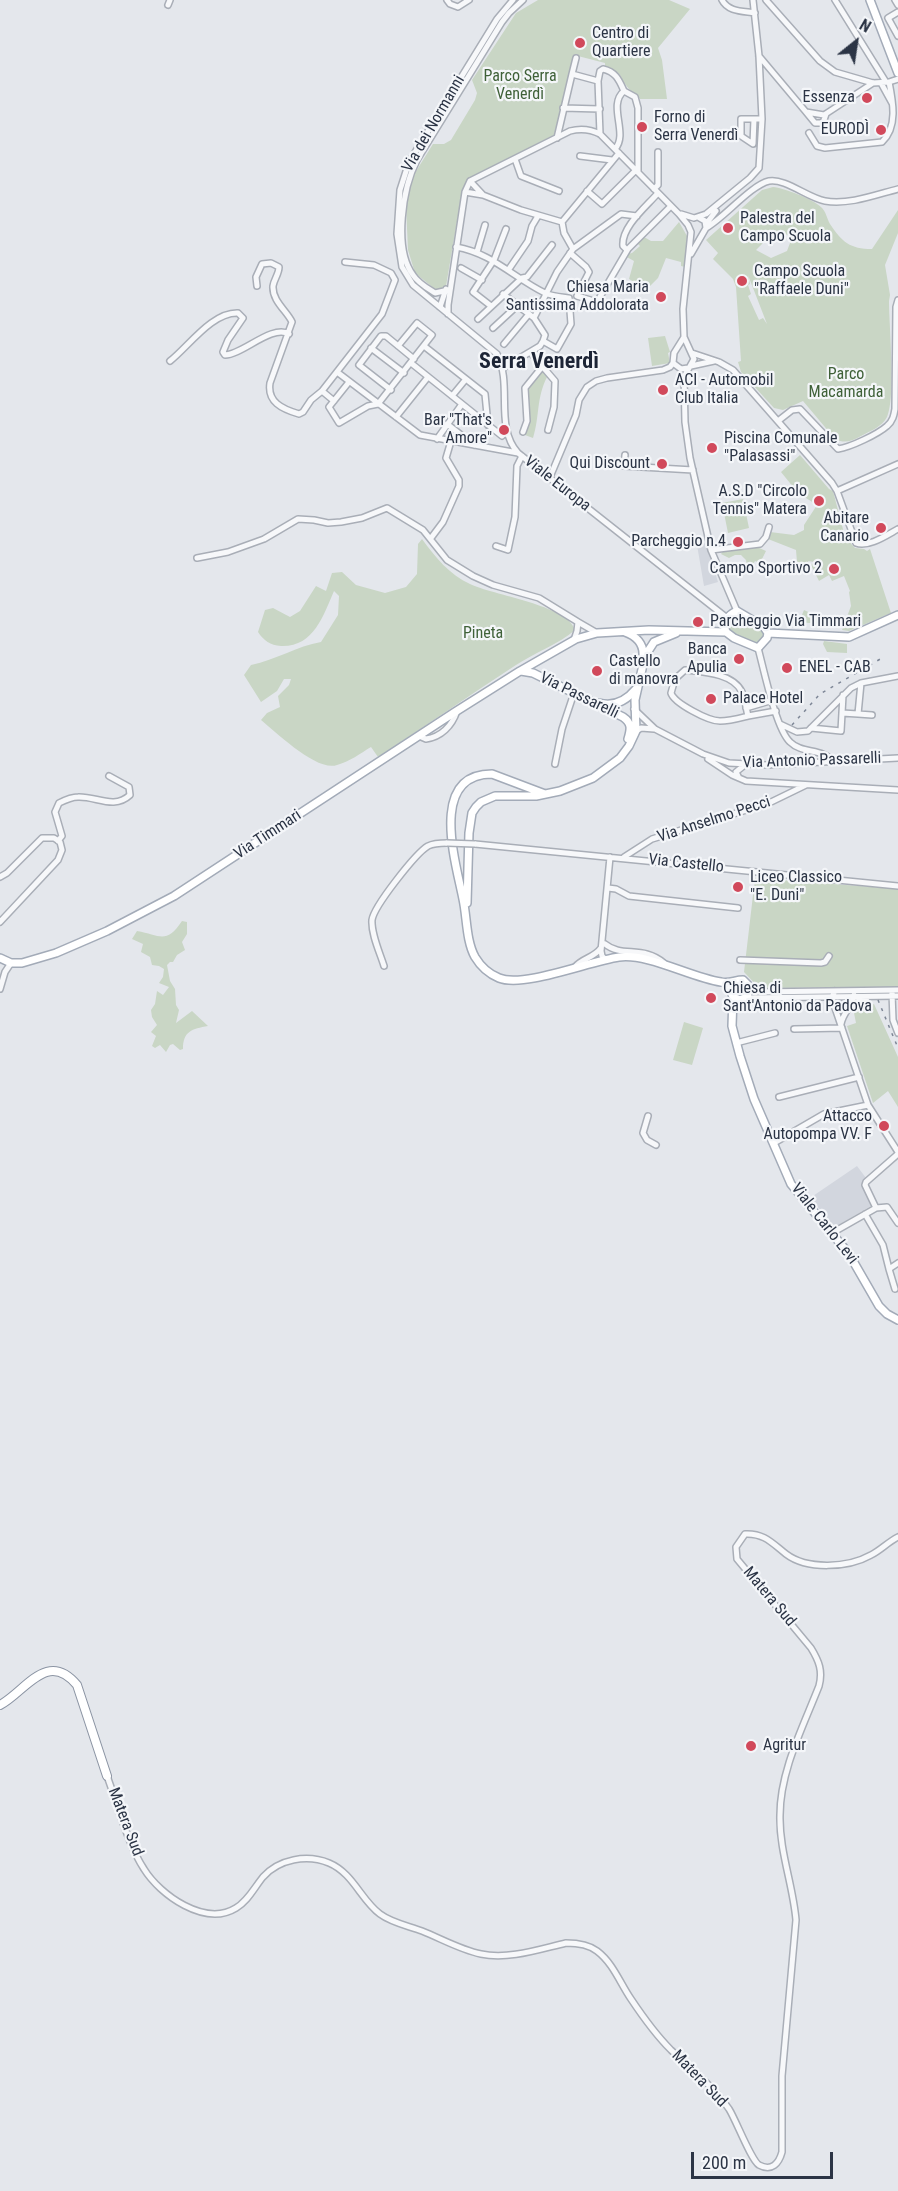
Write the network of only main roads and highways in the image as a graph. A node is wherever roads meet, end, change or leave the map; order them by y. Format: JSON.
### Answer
{"nodes":[{"id":1,"x":870,"y":0,"type":"edge"},
{"id":2,"x":898,"y":73,"type":"edge"},
{"id":3,"x":898,"y":615,"type":"edge"},
{"id":4,"x":623,"y":631,"type":"junction"},
{"id":5,"x":680,"y":632,"type":"junction"},
{"id":6,"x":726,"y":632,"type":"junction"},
{"id":7,"x":768,"y":633,"type":"junction"},
{"id":8,"x":541,"y":659,"type":"junction"},
{"id":9,"x":642,"y":665,"type":"junction"},
{"id":10,"x":520,"y":671,"type":"junction"},
{"id":11,"x":539,"y":675,"type":"junction"},
{"id":12,"x":637,"y":687,"type":"junction"},
{"id":13,"x":591,"y":701,"type":"junction"},
{"id":14,"x":615,"y":762,"type":"junction"},
{"id":15,"x":545,"y":794,"type":"junction"},
{"id":16,"x":467,"y":918,"type":"junction"},
{"id":17,"x":0,"y":958,"type":"edge"},
{"id":18,"x":682,"y":972,"type":"junction"},
{"id":19,"x":733,"y":982,"type":"junction"},
{"id":20,"x":731,"y":994,"type":"junction"},
{"id":21,"x":744,"y":999,"type":"junction"},
{"id":22,"x":733,"y":1016,"type":"junction"},
{"id":23,"x":898,"y":1320,"type":"edge"},
{"id":24,"x":0,"y":1705,"type":"edge"},
{"id":25,"x":107,"y":1776,"type":"road end"}],
"edges":[{"from":1,"to":2,"type":"main road"},
{"from":3,"to":7,"type":"main road"},
{"from":4,"to":5,"type":"main road"},
{"from":4,"to":8,"type":"main road","name":"Via Timmari"},
{"from":4,"to":9,"type":"main road"},
{"from":5,"to":6,"type":"main road"},
{"from":5,"to":9,"type":"main road"},
{"from":6,"to":7,"type":"main road"},
{"from":6,"to":7,"type":"main road"},
{"from":8,"to":10,"type":"main road","name":"Via Timmari"},
{"from":8,"to":11,"type":"main road"},
{"from":9,"to":12,"type":"main road"},
{"from":10,"to":11,"type":"main road","name":"Via Passarelli"},
{"from":10,"to":17,"type":"main road","name":"Via Timmari"},
{"from":11,"to":13,"type":"main road","name":"Via Passarelli"},
{"from":12,"to":13,"type":"main road"},
{"from":12,"to":14,"type":"main road"},
{"from":13,"to":14,"type":"main road","name":"Via Passarelli"},
{"from":14,"to":15,"type":"main road"},
{"from":15,"to":16,"type":"main road"},
{"from":15,"to":16,"type":"main road"},
{"from":16,"to":18,"type":"main road"},
{"from":18,"to":19,"type":"main road"},
{"from":18,"to":20,"type":"main road"},
{"from":19,"to":20,"type":"main road"},
{"from":19,"to":21,"type":"main road"},
{"from":20,"to":21,"type":"main road"},
{"from":20,"to":22,"type":"main road","name":"Viale Carlo Levi"},
{"from":21,"to":22,"type":"main road"},
{"from":22,"to":23,"type":"main road","name":"Viale Carlo Levi"},
{"from":24,"to":25,"type":"highway"}]}
